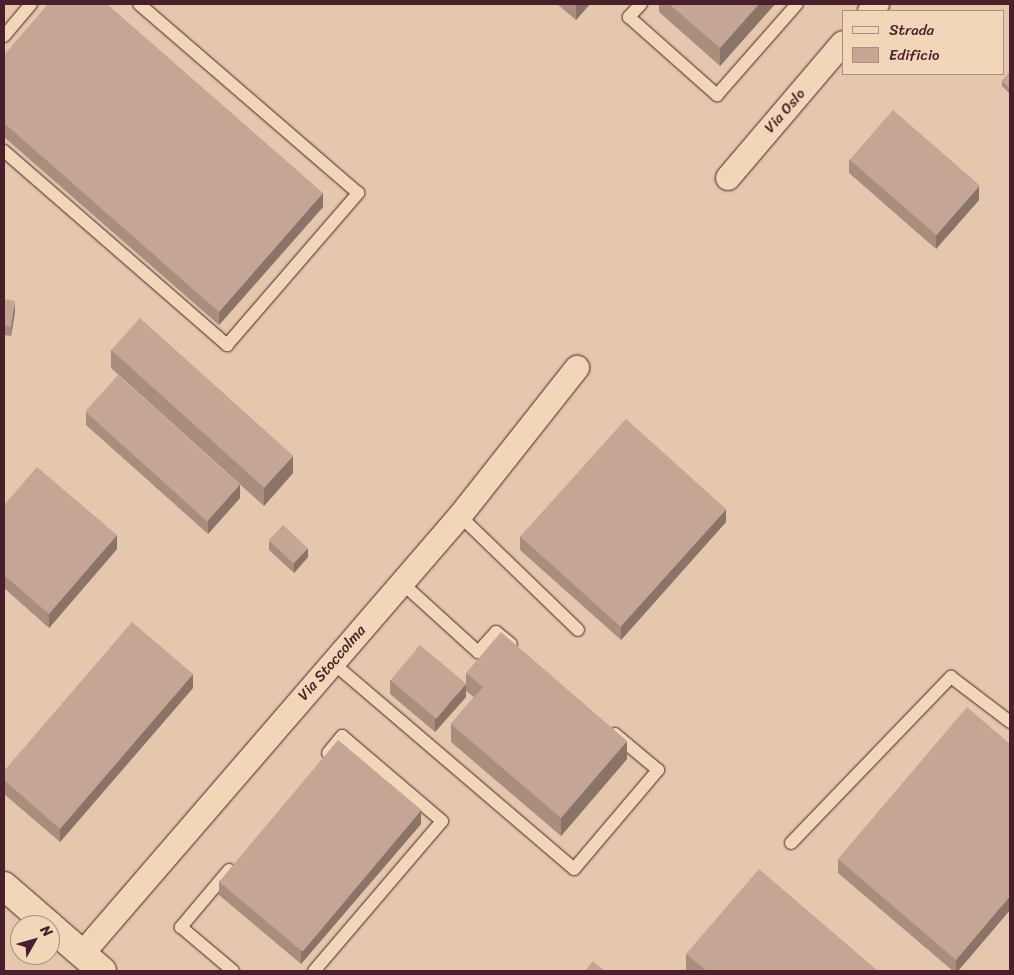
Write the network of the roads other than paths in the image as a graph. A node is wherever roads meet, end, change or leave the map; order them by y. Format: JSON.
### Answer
{"nodes":[{"id":1,"x":31,"y":4,"type":"edge"},
{"id":2,"x":140,"y":4,"type":"edge"},
{"id":3,"x":640,"y":4,"type":"edge"},
{"id":4,"x":797,"y":4,"type":"edge"},
{"id":5,"x":4,"y":36,"type":"edge"},
{"id":6,"x":842,"y":45,"type":"edge"},
{"id":7,"x":4,"y":151,"type":"edge"},
{"id":8,"x":728,"y":178,"type":"dead end"},
{"id":9,"x":578,"y":368,"type":"dead end"},
{"id":10,"x":460,"y":516,"type":"junction"},
{"id":11,"x":402,"y":583,"type":"junction"},
{"id":12,"x":578,"y":630,"type":"dead end"},
{"id":13,"x":526,"y":657,"type":"edge"},
{"id":14,"x":333,"y":663,"type":"junction"},
{"id":15,"x":1010,"y":722,"type":"edge"},
{"id":16,"x":606,"y":726,"type":"edge"},
{"id":17,"x":318,"y":766,"type":"edge"},
{"id":18,"x":791,"y":843,"type":"dead end"},
{"id":19,"x":237,"y":861,"type":"edge"},
{"id":20,"x":4,"y":886,"type":"edge"},
{"id":21,"x":37,"y":915,"type":"edge"},
{"id":22,"x":60,"y":935,"type":"edge"},
{"id":23,"x":92,"y":963,"type":"edge"},
{"id":24,"x":224,"y":969,"type":"edge"},
{"id":25,"x":314,"y":971,"type":"edge"}],
"edges":[{"from":1,"to":5,"type":"lane"},
{"from":2,"to":7,"type":"lane"},
{"from":3,"to":4,"type":"lane"},
{"from":6,"to":8,"type":"street","name":"Via Oslo"},
{"from":9,"to":10,"type":"street","name":"Via Stoccolma"},
{"from":10,"to":11,"type":"street","name":"Via Stoccolma"},
{"from":10,"to":12,"type":"lane"},
{"from":11,"to":13,"type":"lane"},
{"from":11,"to":14,"type":"street","name":"Via Stoccolma"},
{"from":14,"to":16,"type":"lane"},
{"from":14,"to":23,"type":"street","name":"Via Stoccolma"},
{"from":15,"to":18,"type":"lane"},
{"from":17,"to":25,"type":"lane"},
{"from":19,"to":24,"type":"lane"},
{"from":20,"to":21,"type":"street"},
{"from":22,"to":23,"type":"street"}]}
